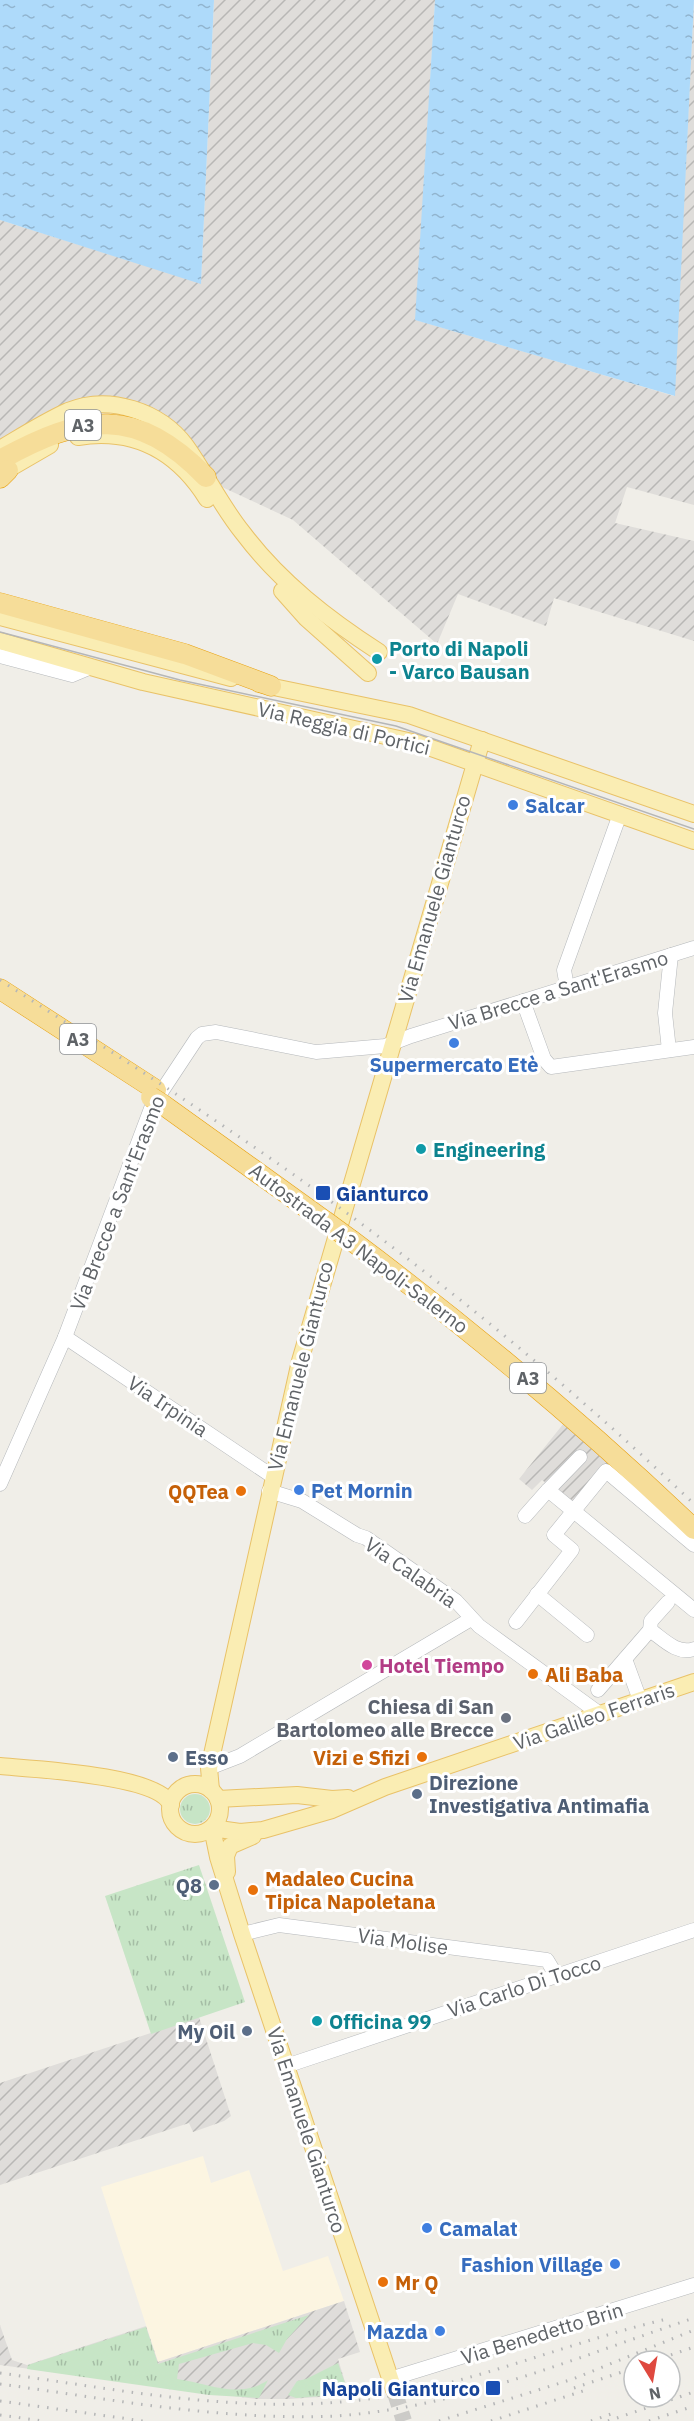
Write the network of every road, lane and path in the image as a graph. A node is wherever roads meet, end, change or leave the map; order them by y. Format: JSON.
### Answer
{"nodes":[{"id":1,"x":0,"y":449,"type":"edge"},
{"id":2,"x":2,"y":471,"type":"edge"},
{"id":3,"x":206,"y":477,"type":"junction"},
{"id":4,"x":298,"y":599,"type":"junction"},
{"id":5,"x":0,"y":603,"type":"edge"},
{"id":6,"x":0,"y":617,"type":"edge"},
{"id":7,"x":0,"y":641,"type":"edge"},
{"id":8,"x":0,"y":656,"type":"edge"},
{"id":9,"x":376,"y":659,"type":"junction"},
{"id":10,"x":91,"y":667,"type":"junction"},
{"id":11,"x":271,"y":686,"type":"junction"},
{"id":12,"x":482,"y":740,"type":"junction"},
{"id":13,"x":474,"y":763,"type":"junction"},
{"id":14,"x":620,"y":814,"type":"junction"},
{"id":15,"x":694,"y":814,"type":"edge"},
{"id":16,"x":694,"y":841,"type":"edge"},
{"id":17,"x":694,"y":948,"type":"edge"},
{"id":18,"x":671,"y":955,"type":"junction"},
{"id":19,"x":567,"y":987,"type":"junction"},
{"id":20,"x":0,"y":989,"type":"edge"},
{"id":21,"x":0,"y":999,"type":"edge"},
{"id":22,"x":523,"y":1001,"type":"junction"},
{"id":23,"x":392,"y":1043,"type":"junction"},
{"id":24,"x":694,"y":1047,"type":"edge"},
{"id":25,"x":669,"y":1050,"type":"junction"},
{"id":26,"x":159,"y":1097,"type":"junction"},
{"id":27,"x":352,"y":1235,"type":"junction"},
{"id":28,"x":65,"y":1337,"type":"junction"},
{"id":29,"x":580,"y":1457,"type":"dead end"},
{"id":30,"x":0,"y":1484,"type":"edge"},
{"id":31,"x":270,"y":1484,"type":"junction"},
{"id":32,"x":548,"y":1490,"type":"junction"},
{"id":33,"x":572,"y":1510,"type":"junction"},
{"id":34,"x":525,"y":1516,"type":"dead end"},
{"id":35,"x":694,"y":1518,"type":"edge"},
{"id":36,"x":694,"y":1529,"type":"edge"},
{"id":37,"x":694,"y":1545,"type":"edge"},
{"id":38,"x":537,"y":1594,"type":"junction"},
{"id":39,"x":668,"y":1602,"type":"dead end"},
{"id":40,"x":694,"y":1610,"type":"edge"},
{"id":41,"x":471,"y":1619,"type":"junction"},
{"id":42,"x":516,"y":1622,"type":"dead end"},
{"id":43,"x":650,"y":1630,"type":"junction"},
{"id":44,"x":587,"y":1635,"type":"dead end"},
{"id":45,"x":694,"y":1649,"type":"edge"},
{"id":46,"x":625,"y":1659,"type":"junction"},
{"id":47,"x":694,"y":1682,"type":"edge"},
{"id":48,"x":598,"y":1690,"type":"dead end"},
{"id":49,"x":640,"y":1700,"type":"junction"},
{"id":50,"x":600,"y":1714,"type":"junction"},
{"id":51,"x":0,"y":1766,"type":"edge"},
{"id":52,"x":209,"y":1768,"type":"junction"},
{"id":53,"x":132,"y":1781,"type":"junction"},
{"id":54,"x":202,"y":1790,"type":"junction"},
{"id":55,"x":273,"y":1797,"type":"junction"},
{"id":56,"x":358,"y":1798,"type":"junction"},
{"id":57,"x":171,"y":1805,"type":"junction"},
{"id":58,"x":284,"y":1823,"type":"junction"},
{"id":59,"x":212,"y":1828,"type":"junction"},
{"id":60,"x":263,"y":1830,"type":"junction"},
{"id":61,"x":191,"y":1834,"type":"junction"},
{"id":62,"x":222,"y":1870,"type":"junction"},
{"id":63,"x":232,"y":1899,"type":"junction"},
{"id":64,"x":694,"y":1930,"type":"edge"},
{"id":65,"x":242,"y":1934,"type":"junction"},
{"id":66,"x":556,"y":1975,"type":"junction"},
{"id":67,"x":286,"y":2066,"type":"junction"},
{"id":68,"x":694,"y":2285,"type":"edge"},
{"id":69,"x":392,"y":2384,"type":"joint"}],
"edges":[{"from":1,"to":3,"type":"main road"},
{"from":2,"to":3,"type":"highway","number":"A3"},
{"from":2,"to":4,"type":"main road","number":"A3"},
{"from":3,"to":4,"type":"main road","number":"A3"},
{"from":4,"to":9,"type":"main road"},
{"from":4,"to":9,"type":"main road"},
{"from":4,"to":9,"type":"main road"},
{"from":5,"to":11,"type":"highway"},
{"from":6,"to":11,"type":"main road","name":"Via Reggia di Portici"},
{"from":7,"to":10,"type":"main road","name":"Via Reggia di Portici"},
{"from":8,"to":10,"type":"street"},
{"from":10,"to":13,"type":"main road","name":"Via Reggia di Portici"},
{"from":11,"to":12,"type":"main road","name":"Via Reggia di Portici"},
{"from":12,"to":13,"type":"main road","name":"Via Emanuele Gianturco"},
{"from":12,"to":15,"type":"main road","name":"Via Reggia di Portici"},
{"from":13,"to":14,"type":"main road","name":"Via Reggia di Portici"},
{"from":13,"to":23,"type":"main road","name":"Via Emanuele Gianturco"},
{"from":14,"to":16,"type":"main road","name":"Via Reggia di Portici"},
{"from":14,"to":19,"type":"street"},
{"from":17,"to":18,"type":"street","name":"Via Brecce a Sant'Erasmo"},
{"from":18,"to":19,"type":"street","name":"Via Brecce a Sant'Erasmo"},
{"from":18,"to":25,"type":"street"},
{"from":19,"to":22,"type":"street","name":"Via Brecce a Sant'Erasmo"},
{"from":20,"to":26,"type":"highway","name":"Autostrada A3 Napoli-Salerno","number":"A3"},
{"from":21,"to":26,"type":"highway","name":"Autostrada A3 Napoli-Salerno","number":"A3"},
{"from":22,"to":23,"type":"street","name":"Via Brecce a Sant'Erasmo"},
{"from":22,"to":25,"type":"street"},
{"from":23,"to":28,"type":"street","name":"Via Brecce a Sant'Erasmo"},
{"from":23,"to":31,"type":"main road","name":"Via Emanuele Gianturco"},
{"from":24,"to":25,"type":"street"},
{"from":26,"to":27,"type":"highway","name":"Autostrada A3 Napoli-Salerno","number":"A3"},
{"from":27,"to":35,"type":"highway","name":"Autostrada A3 Napoli-Salerno","number":"A3"},
{"from":27,"to":36,"type":"highway","name":"Autostrada A3 Napoli-Salerno","number":"A3"},
{"from":28,"to":30,"type":"street","name":"Via Brecce a Sant'Erasmo"},
{"from":28,"to":31,"type":"street","name":"Via Irpinia"},
{"from":29,"to":32,"type":"street"},
{"from":31,"to":41,"type":"street","name":"Via Calabria"},
{"from":31,"to":52,"type":"main road","name":"Via Emanuele Gianturco"},
{"from":32,"to":33,"type":"street"},
{"from":32,"to":34,"type":"street"},
{"from":33,"to":37,"type":"street"},
{"from":33,"to":38,"type":"street"},
{"from":33,"to":40,"type":"street"},
{"from":38,"to":42,"type":"street"},
{"from":38,"to":44,"type":"street"},
{"from":39,"to":43,"type":"street"},
{"from":41,"to":50,"type":"street","name":"Via Calabria"},
{"from":41,"to":52,"type":"street"},
{"from":43,"to":45,"type":"street"},
{"from":43,"to":46,"type":"street"},
{"from":46,"to":48,"type":"street"},
{"from":46,"to":49,"type":"street"},
{"from":47,"to":49,"type":"main road","name":"Via Galileo Ferraris"},
{"from":49,"to":50,"type":"main road","name":"Via Galileo Ferraris"},
{"from":50,"to":56,"type":"main road","name":"Via Galileo Ferraris"},
{"from":51,"to":53,"type":"main road","name":"Via Galileo Ferraris"},
{"from":52,"to":54,"type":"main road","name":"Via Emanuele Gianturco"},
{"from":53,"to":54,"type":"main road","name":"Via Galileo Ferraris"},
{"from":53,"to":57,"type":"main road","name":"Via Galileo Ferraris"},
{"from":54,"to":55,"type":"main road","name":"Via Galileo Ferraris"},
{"from":54,"to":57,"type":"main road"},
{"from":54,"to":59,"type":"main road"},
{"from":55,"to":56,"type":"main road","name":"Via Galileo Ferraris"},
{"from":55,"to":58,"type":"main road"},
{"from":56,"to":58,"type":"main road","name":"Via Galileo Ferraris"},
{"from":57,"to":61,"type":"main road"},
{"from":58,"to":60,"type":"main road","name":"Via Galileo Ferraris"},
{"from":59,"to":60,"type":"main road","name":"Via Galileo Ferraris"},
{"from":59,"to":61,"type":"main road"},
{"from":59,"to":62,"type":"main road","name":"Via Emanuele Gianturco"},
{"from":60,"to":63,"type":"main road"},
{"from":61,"to":62,"type":"main road","name":"Via Emanuele Gianturco"},
{"from":62,"to":63,"type":"main road","name":"Via Emanuele Gianturco"},
{"from":63,"to":65,"type":"main road","name":"Via Emanuele Gianturco"},
{"from":64,"to":66,"type":"street","name":"Via Carlo Di Tocco"},
{"from":65,"to":66,"type":"street","name":"Via Molise"},
{"from":65,"to":67,"type":"main road","name":"Via Emanuele Gianturco"},
{"from":66,"to":67,"type":"street","name":"Via Carlo Di Tocco"},
{"from":67,"to":69,"type":"main road","name":"Via Emanuele Gianturco"},
{"from":68,"to":69,"type":"street","name":"Via Benedetto Brin"}]}
